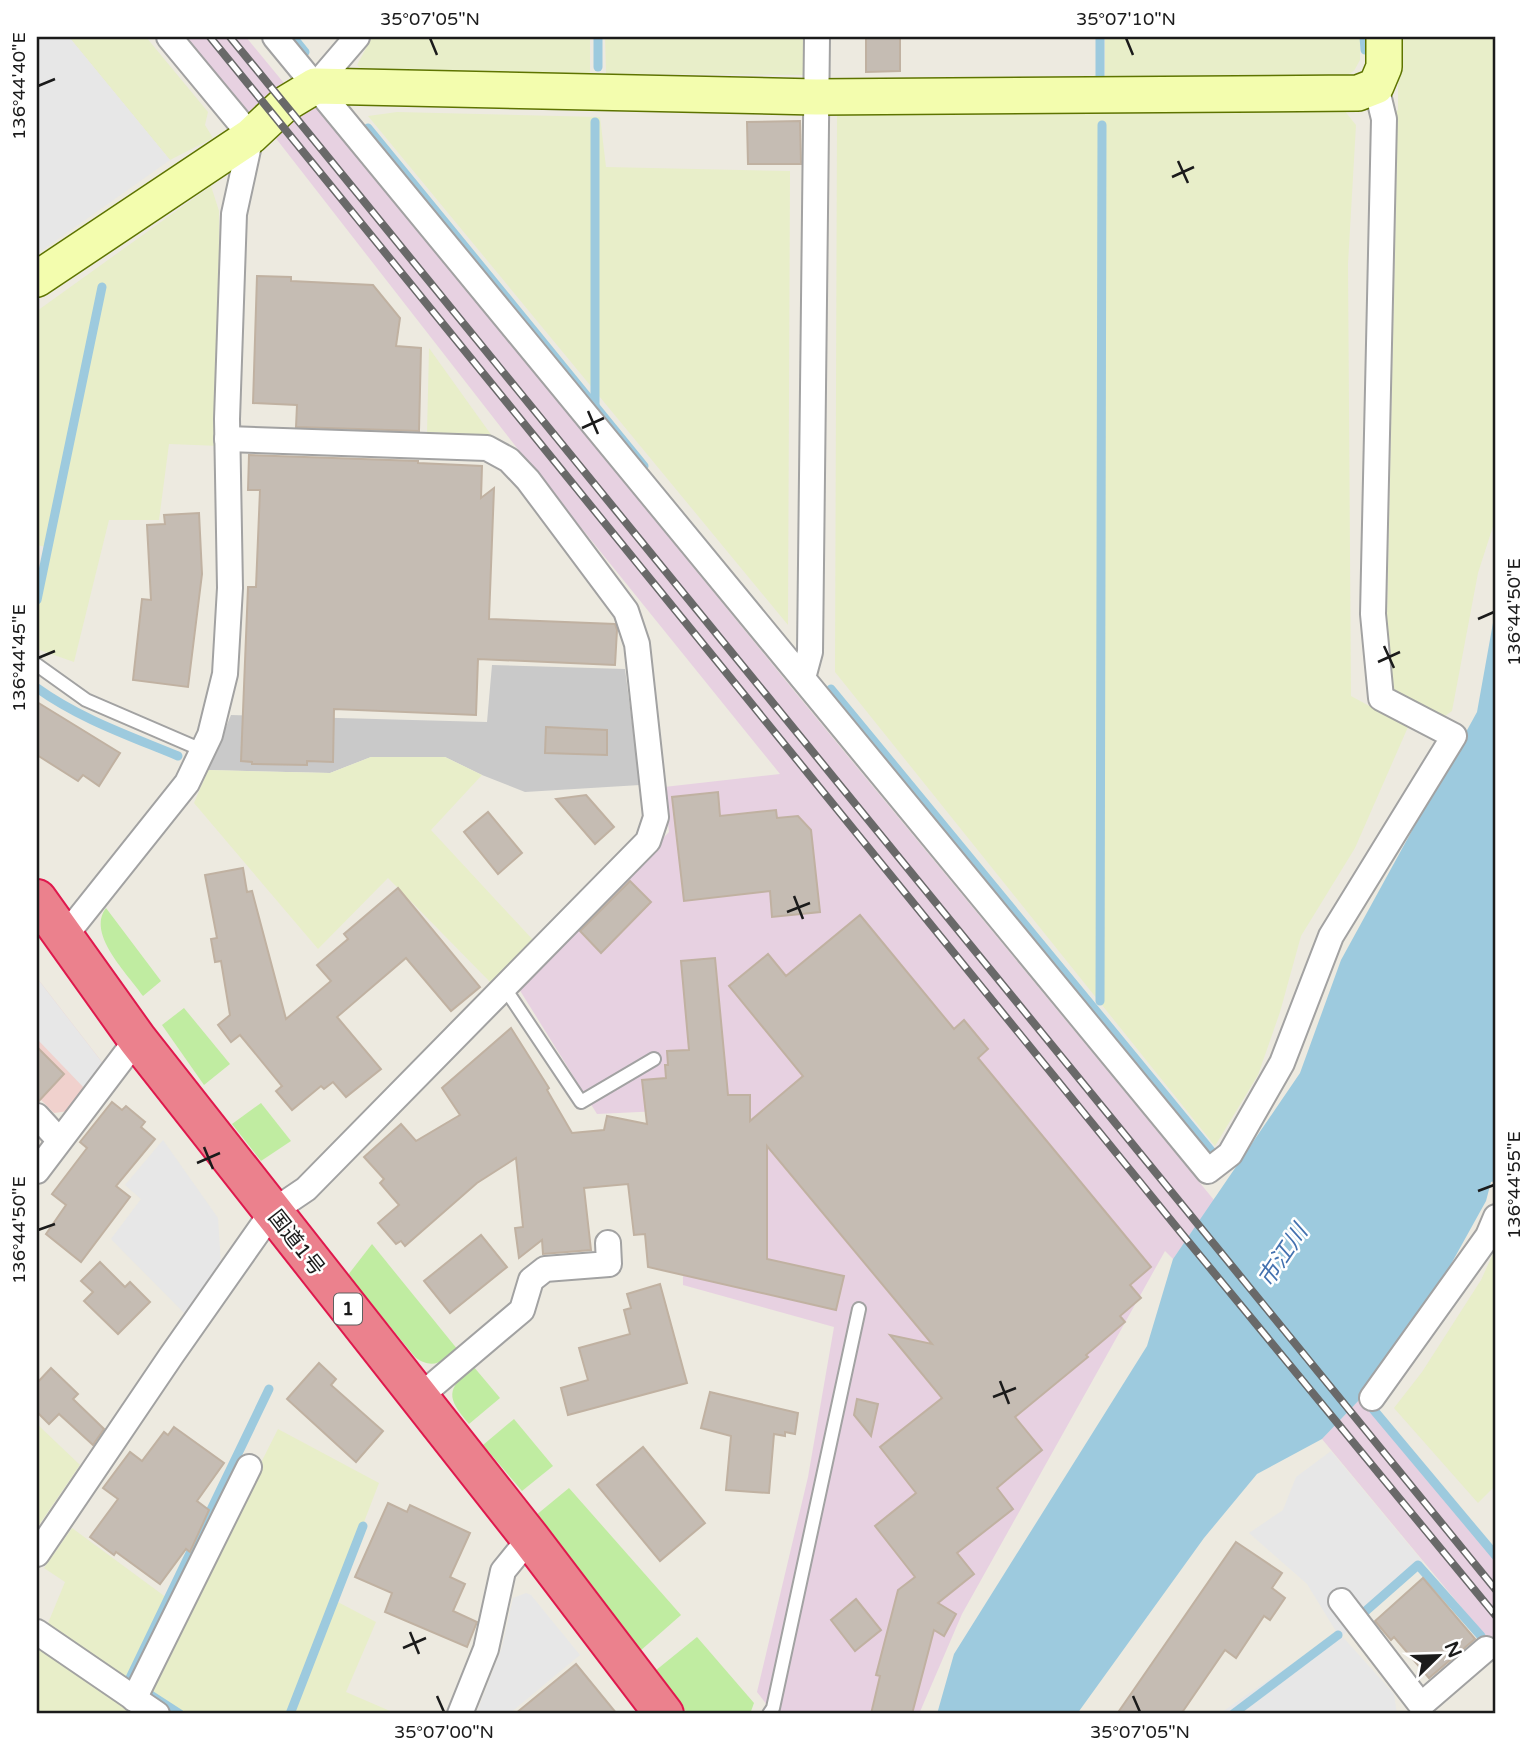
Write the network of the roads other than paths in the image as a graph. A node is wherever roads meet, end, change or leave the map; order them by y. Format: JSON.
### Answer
{"nodes":[{"id":1,"x":169,"y":37,"type":"edge"},
{"id":2,"x":275,"y":37,"type":"edge"},
{"id":3,"x":357,"y":37,"type":"edge"},
{"id":4,"x":817,"y":37,"type":"edge"},
{"id":5,"x":1384,"y":37,"type":"edge"},
{"id":6,"x":315,"y":86,"type":"junction"},
{"id":7,"x":1376,"y":86,"type":"junction"},
{"id":8,"x":816,"y":97,"type":"junction"},
{"id":9,"x":251,"y":136,"type":"junction"},
{"id":10,"x":37,"y":279,"type":"edge"},
{"id":11,"x":227,"y":439,"type":"junction"},
{"id":12,"x":37,"y":665,"type":"edge"},
{"id":13,"x":803,"y":678,"type":"junction"},
{"id":14,"x":202,"y":750,"type":"junction"},
{"id":15,"x":37,"y":900,"type":"edge"},
{"id":16,"x":65,"y":936,"type":"junction"},
{"id":17,"x":504,"y":987,"type":"junction"},
{"id":18,"x":137,"y":1038,"type":"junction"},
{"id":19,"x":653,"y":1059,"type":"dead end"},
{"id":20,"x":37,"y":1116,"type":"edge"},
{"id":21,"x":59,"y":1140,"type":"junction"},
{"id":22,"x":37,"y":1171,"type":"edge"},
{"id":23,"x":272,"y":1212,"type":"junction"},
{"id":24,"x":1496,"y":1217,"type":"edge"},
{"id":25,"x":608,"y":1243,"type":"dead end"},
{"id":26,"x":859,"y":1310,"type":"dead end"},
{"id":27,"x":418,"y":1398,"type":"junction"},
{"id":28,"x":1372,"y":1398,"type":"dead end"},
{"id":29,"x":249,"y":1467,"type":"dead end"},
{"id":30,"x":530,"y":1538,"type":"junction"},
{"id":31,"x":37,"y":1554,"type":"edge"},
{"id":32,"x":1341,"y":1601,"type":"dead end"},
{"id":33,"x":37,"y":1632,"type":"edge"},
{"id":34,"x":1486,"y":1649,"type":"dead end"},
{"id":35,"x":134,"y":1699,"type":"junction"},
{"id":36,"x":1421,"y":1711,"type":"edge"},
{"id":37,"x":157,"y":1714,"type":"edge"},
{"id":38,"x":460,"y":1714,"type":"edge"},
{"id":39,"x":664,"y":1714,"type":"edge"},
{"id":40,"x":769,"y":1714,"type":"edge"}],
"edges":[{"from":1,"to":9,"type":"street"},
{"from":2,"to":6,"type":"street"},
{"from":3,"to":6,"type":"street"},
{"from":4,"to":8,"type":"street"},
{"from":5,"to":7,"type":"street"},
{"from":6,"to":8,"type":"street"},
{"from":6,"to":9,"type":"street"},
{"from":6,"to":13,"type":"street"},
{"from":7,"to":8,"type":"street"},
{"from":7,"to":13,"type":"street"},
{"from":8,"to":13,"type":"street"},
{"from":9,"to":10,"type":"street"},
{"from":9,"to":11,"type":"street"},
{"from":11,"to":14,"type":"street"},
{"from":11,"to":17,"type":"street"},
{"from":12,"to":14,"type":"lane"},
{"from":14,"to":16,"type":"street"},
{"from":15,"to":16,"type":"highway","name":"国道1号","number":"1"},
{"from":16,"to":18,"type":"highway","name":"国道1号","number":"1"},
{"from":17,"to":19,"type":"lane"},
{"from":17,"to":23,"type":"street"},
{"from":18,"to":21,"type":"street"},
{"from":18,"to":23,"type":"highway","name":"国道1号","number":"1"},
{"from":20,"to":21,"type":"street"},
{"from":21,"to":22,"type":"street"},
{"from":23,"to":27,"type":"highway","name":"国道1号","number":"1"},
{"from":23,"to":31,"type":"street"},
{"from":24,"to":28,"type":"street"},
{"from":25,"to":27,"type":"street"},
{"from":26,"to":40,"type":"lane"},
{"from":27,"to":30,"type":"highway","name":"国道1号","number":"1"},
{"from":29,"to":35,"type":"street"},
{"from":30,"to":38,"type":"street"},
{"from":30,"to":39,"type":"highway","name":"国道1号","number":"1"},
{"from":32,"to":36,"type":"street"},
{"from":33,"to":35,"type":"street"},
{"from":34,"to":36,"type":"street"},
{"from":35,"to":37,"type":"street"}]}
